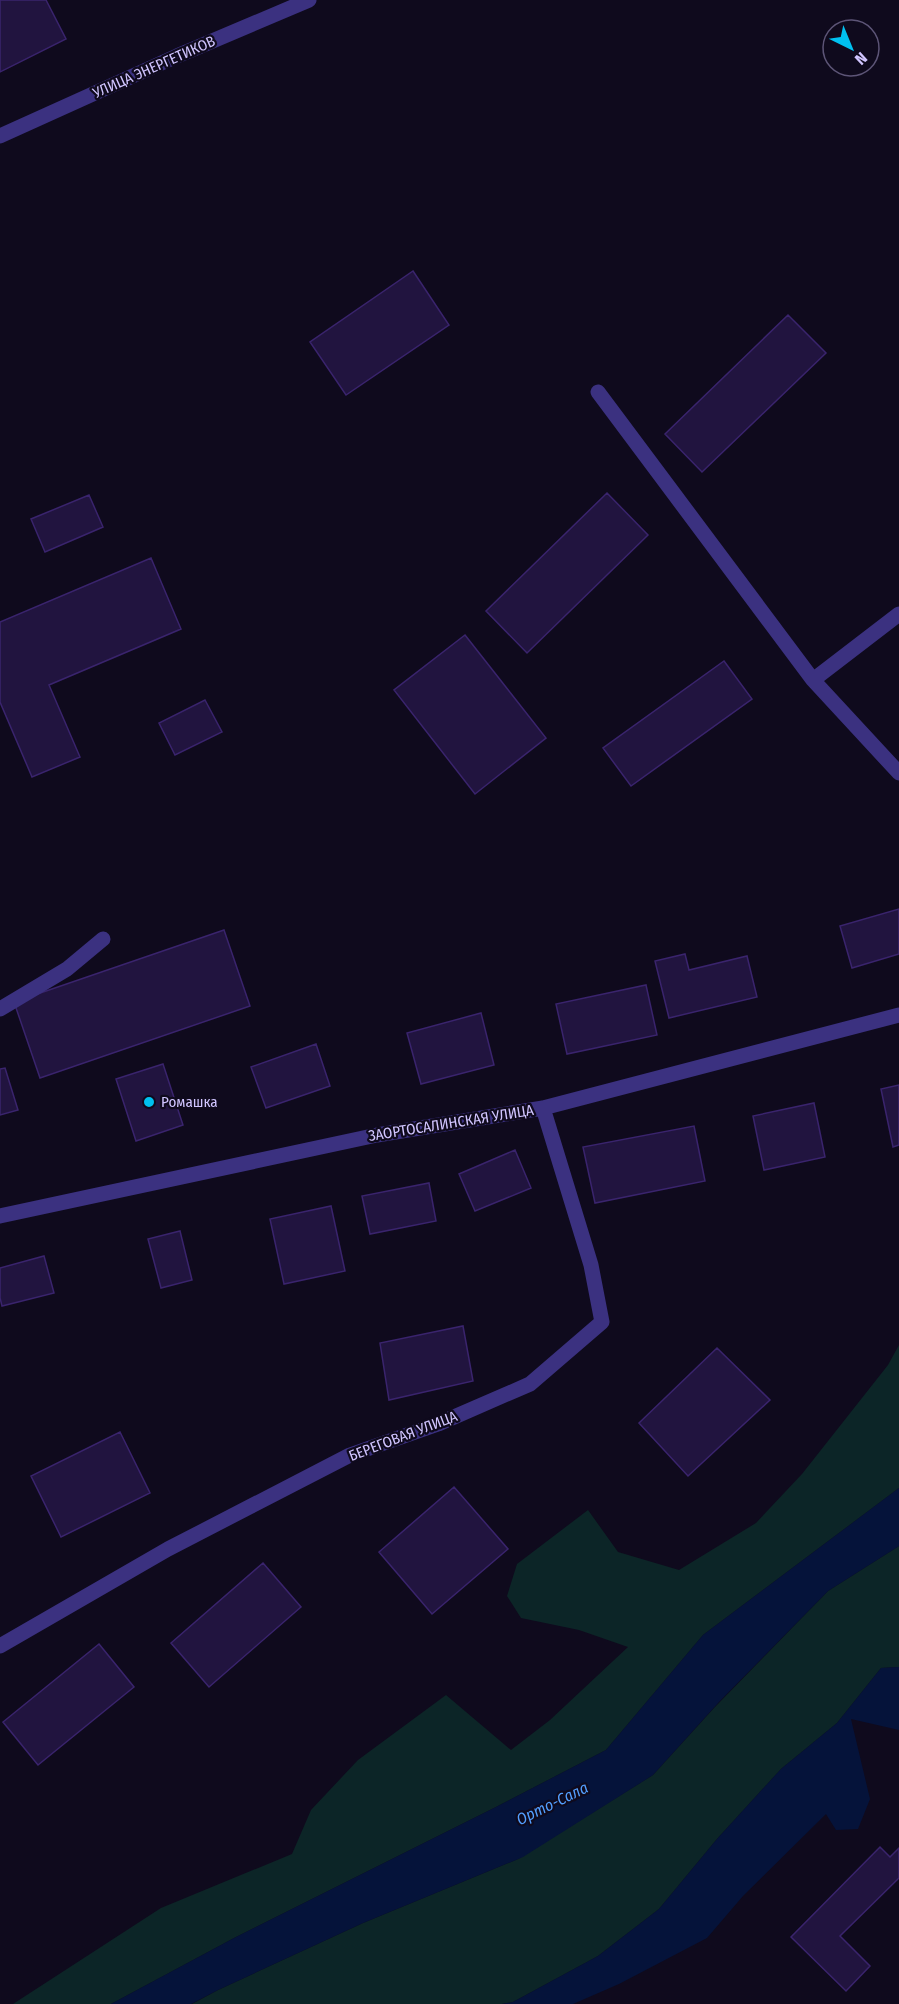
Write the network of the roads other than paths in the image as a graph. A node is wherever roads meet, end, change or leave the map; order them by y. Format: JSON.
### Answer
{"nodes":[{"id":1,"x":309,"y":0,"type":"edge"},
{"id":2,"x":0,"y":136,"type":"edge"},
{"id":3,"x":598,"y":392,"type":"dead end"},
{"id":4,"x":899,"y":614,"type":"edge"},
{"id":5,"x":813,"y":680,"type":"junction"},
{"id":6,"x":899,"y":773,"type":"edge"},
{"id":7,"x":103,"y":939,"type":"dead end"},
{"id":8,"x":0,"y":1009,"type":"edge"},
{"id":9,"x":899,"y":1015,"type":"edge"},
{"id":10,"x":543,"y":1108,"type":"junction"},
{"id":11,"x":0,"y":1216,"type":"edge"},
{"id":12,"x":0,"y":1646,"type":"edge"}],
"edges":[{"from":1,"to":2,"type":"street","name":"УЛИЦА ЭНЕРГЕТИКОВ"},
{"from":3,"to":5,"type":"street"},
{"from":4,"to":5,"type":"street"},
{"from":5,"to":6,"type":"street"},
{"from":7,"to":8,"type":"street"},
{"from":9,"to":10,"type":"street","name":"ЗАОРТОСАЛИНСКАЯ УЛИЦА"},
{"from":10,"to":11,"type":"street","name":"ЗАОРТОСАЛИНСКАЯ УЛИЦА"},
{"from":10,"to":12,"type":"street","name":"БЕРЕГОВАЯ УЛИЦА"}]}
